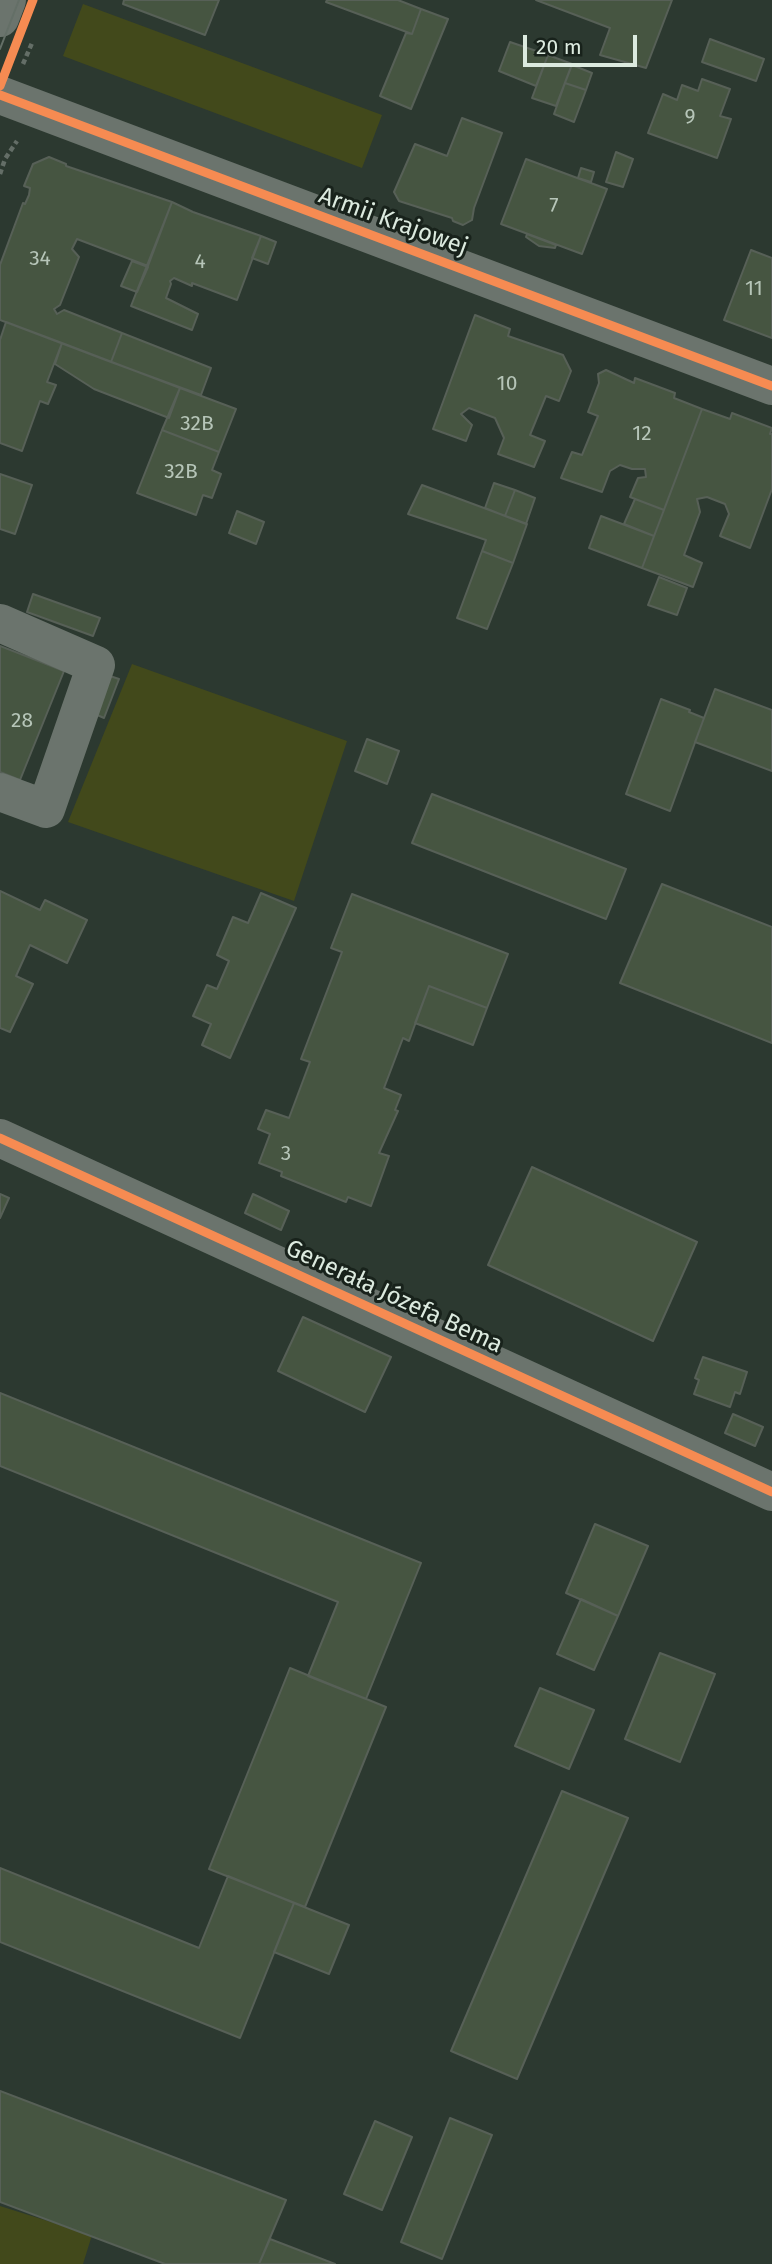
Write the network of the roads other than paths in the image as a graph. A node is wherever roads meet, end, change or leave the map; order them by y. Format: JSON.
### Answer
{"nodes":[{"id":1,"x":7,"y":0,"type":"edge"},
{"id":2,"x":0,"y":18,"type":"edge"},
{"id":3,"x":0,"y":95,"type":"edge"},
{"id":4,"x":772,"y":386,"type":"edge"},
{"id":5,"x":0,"y":623,"type":"edge"},
{"id":6,"x":0,"y":792,"type":"edge"},
{"id":7,"x":0,"y":1138,"type":"edge"},
{"id":8,"x":772,"y":1492,"type":"edge"}],
"edges":[{"from":1,"to":2,"type":"street"},
{"from":3,"to":4,"type":"street","name":"Armii Krajowej"},
{"from":5,"to":6,"type":"street"},
{"from":7,"to":8,"type":"street","name":"Generała Józefa Bema"}]}
